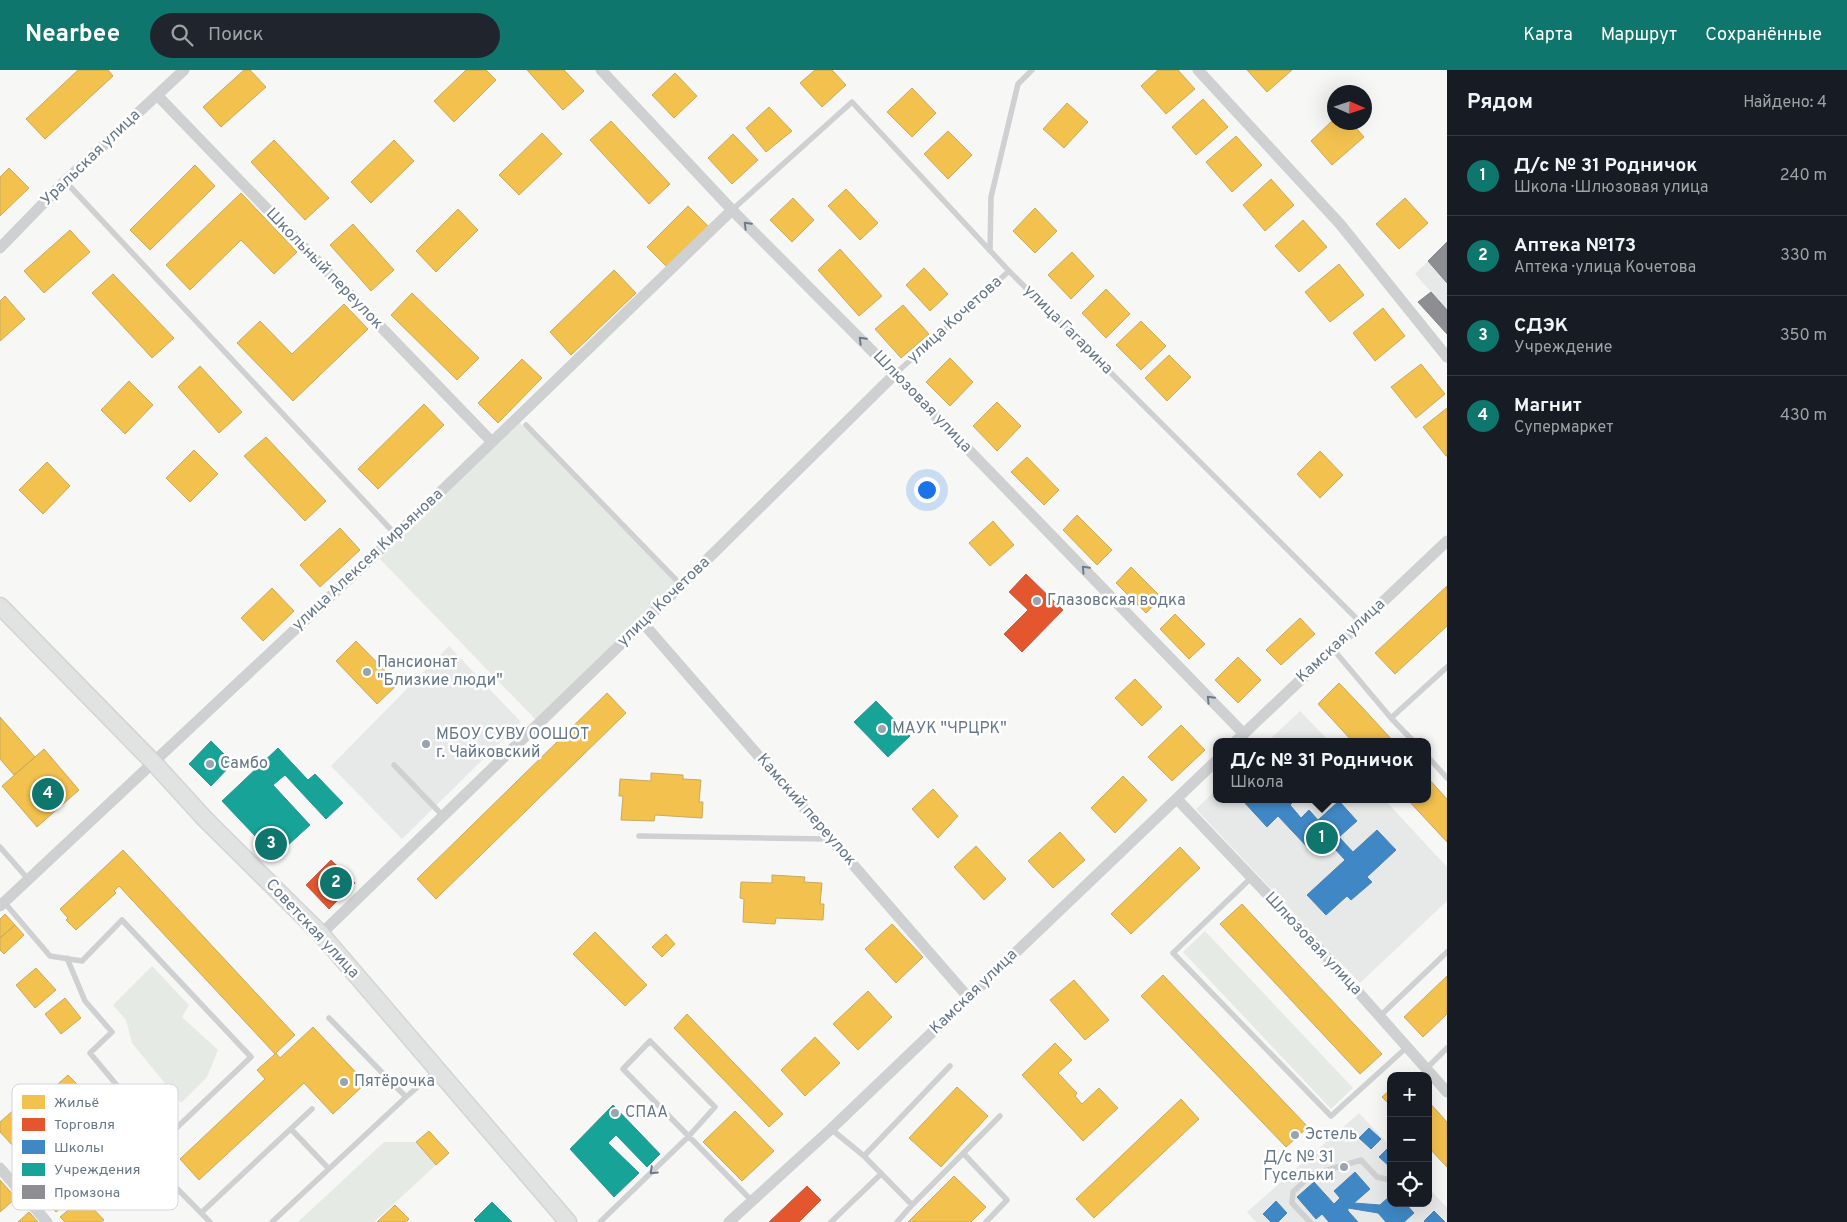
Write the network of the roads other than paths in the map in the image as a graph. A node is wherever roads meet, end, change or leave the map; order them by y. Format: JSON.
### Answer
{"nodes":[{"id":1,"x":184,"y":70,"type":"edge"},
{"id":2,"x":601,"y":70,"type":"edge"},
{"id":3,"x":1032,"y":70,"type":"edge"},
{"id":4,"x":1198,"y":70,"type":"edge"},
{"id":5,"x":157,"y":95,"type":"junction"},
{"id":6,"x":64,"y":181,"type":"junction"},
{"id":7,"x":732,"y":210,"type":"junction"},
{"id":8,"x":0,"y":248,"type":"edge"},
{"id":9,"x":990,"y":251,"type":"junction"},
{"id":10,"x":1009,"y":271,"type":"junction"},
{"id":11,"x":1447,"y":357,"type":"edge"},
{"id":12,"x":895,"y":374,"type":"junction"},
{"id":13,"x":526,"y":425,"type":"dead end"},
{"id":14,"x":492,"y":442,"type":"junction"},
{"id":15,"x":396,"y":535,"type":"junction"},
{"id":16,"x":1447,"y":541,"type":"edge"},
{"id":17,"x":682,"y":585,"type":"junction"},
{"id":18,"x":0,"y":606,"type":"edge"},
{"id":19,"x":644,"y":623,"type":"junction"},
{"id":20,"x":1361,"y":623,"type":"junction"},
{"id":21,"x":1333,"y":649,"type":"junction"},
{"id":22,"x":1447,"y":667,"type":"edge"},
{"id":23,"x":1392,"y":718,"type":"junction"},
{"id":24,"x":1240,"y":738,"type":"edge"},
{"id":25,"x":1410,"y":738,"type":"edge"},
{"id":26,"x":1431,"y":760,"type":"edge"},
{"id":27,"x":154,"y":762,"type":"junction"},
{"id":28,"x":1213,"y":764,"type":"edge"},
{"id":29,"x":394,"y":765,"type":"dead end"},
{"id":30,"x":1447,"y":778,"type":"edge"},
{"id":31,"x":1177,"y":799,"type":"junction"},
{"id":32,"x":443,"y":816,"type":"junction"},
{"id":33,"x":639,"y":836,"type":"dead end"},
{"id":34,"x":831,"y":839,"type":"junction"},
{"id":35,"x":0,"y":847,"type":"edge"},
{"id":36,"x":1251,"y":878,"type":"junction"},
{"id":37,"x":28,"y":880,"type":"junction"},
{"id":38,"x":1,"y":902,"type":"edge"},
{"id":39,"x":321,"y":934,"type":"junction"},
{"id":40,"x":1447,"y":952,"type":"edge"},
{"id":41,"x":67,"y":958,"type":"junction"},
{"id":42,"x":968,"y":997,"type":"junction"},
{"id":43,"x":1379,"y":1017,"type":"junction"},
{"id":44,"x":329,"y":1018,"type":"dead end"},
{"id":45,"x":1406,"y":1048,"type":"junction"},
{"id":46,"x":1447,"y":1048,"type":"edge"},
{"id":47,"x":950,"y":1066,"type":"dead end"},
{"id":48,"x":438,"y":1069,"type":"junction"},
{"id":49,"x":1426,"y":1069,"type":"junction"},
{"id":50,"x":116,"y":1084,"type":"edge"},
{"id":51,"x":1447,"y":1092,"type":"edge"},
{"id":52,"x":406,"y":1097,"type":"junction"},
{"id":53,"x":312,"y":1109,"type":"dead end"},
{"id":54,"x":1000,"y":1116,"type":"dead end"},
{"id":55,"x":178,"y":1126,"type":"edge"},
{"id":56,"x":291,"y":1129,"type":"junction"},
{"id":57,"x":831,"y":1129,"type":"junction"},
{"id":58,"x":688,"y":1137,"type":"junction"},
{"id":59,"x":964,"y":1154,"type":"junction"},
{"id":60,"x":864,"y":1156,"type":"junction"},
{"id":61,"x":0,"y":1168,"type":"edge"},
{"id":62,"x":329,"y":1169,"type":"junction"},
{"id":63,"x":881,"y":1174,"type":"junction"},
{"id":64,"x":1387,"y":1179,"type":"edge"},
{"id":65,"x":12,"y":1182,"type":"edge"},
{"id":66,"x":178,"y":1190,"type":"edge"},
{"id":67,"x":752,"y":1201,"type":"junction"},
{"id":68,"x":912,"y":1205,"type":"junction"},
{"id":69,"x":37,"y":1210,"type":"edge"},
{"id":70,"x":201,"y":1213,"type":"junction"},
{"id":71,"x":280,"y":1215,"type":"junction"},
{"id":72,"x":47,"y":1222,"type":"edge"},
{"id":73,"x":210,"y":1222,"type":"edge"},
{"id":74,"x":272,"y":1222,"type":"edge"},
{"id":75,"x":278,"y":1222,"type":"edge"},
{"id":76,"x":568,"y":1222,"type":"edge"},
{"id":77,"x":600,"y":1222,"type":"edge"},
{"id":78,"x":729,"y":1222,"type":"edge"},
{"id":79,"x":831,"y":1222,"type":"edge"},
{"id":80,"x":897,"y":1222,"type":"edge"},
{"id":81,"x":986,"y":1222,"type":"edge"},
{"id":82,"x":1310,"y":1222,"type":"edge"}],
"edges":[{"from":1,"to":5,"type":"street","name":"Уральская улица"},
{"from":2,"to":7,"type":"street","name":"Шлюзовая улица"},
{"from":3,"to":9,"type":"lane"},
{"from":4,"to":11,"type":"street"},
{"from":5,"to":6,"type":"street","name":"Уральская улица"},
{"from":5,"to":14,"type":"street","name":"Школьный переулок"},
{"from":6,"to":8,"type":"street","name":"Уральская улица"},
{"from":6,"to":15,"type":"lane"},
{"from":7,"to":9,"type":"lane","name":"улица Гагарина"},
{"from":12,"to":7,"type":"street","name":"Шлюзовая улица","one_way":true},
{"from":7,"to":14,"type":"street","name":"улица Алексея Кирьянова"},
{"from":9,"to":10,"type":"lane","name":"улица Гагарина"},
{"from":10,"to":12,"type":"lane","name":"улица Кочетова"},
{"from":10,"to":20,"type":"lane","name":"улица Гагарина"},
{"from":12,"to":17,"type":"street","name":"улица Кочетова"},
{"from":24,"to":12,"type":"street","name":"Шлюзовая улица","one_way":true},
{"from":13,"to":17,"type":"lane"},
{"from":14,"to":15,"type":"street","name":"улица Алексея Кирьянова"},
{"from":15,"to":27,"type":"street","name":"улица Алексея Кирьянова"},
{"from":16,"to":20,"type":"street","name":"Камская улица"},
{"from":17,"to":19,"type":"street","name":"улица Кочетова"},
{"from":18,"to":27,"type":"main road","name":"Советская улица"},
{"from":19,"to":32,"type":"street","name":"улица Кочетова"},
{"from":19,"to":34,"type":"street","name":"Камский переулок"},
{"from":20,"to":21,"type":"street","name":"Камская улица"},
{"from":21,"to":23,"type":"lane"},
{"from":21,"to":24,"type":"street","name":"Камская улица"},
{"from":22,"to":23,"type":"lane"},
{"from":23,"to":25,"type":"lane"},
{"from":26,"to":30,"type":"lane"},
{"from":27,"to":37,"type":"street","name":"улица Алексея Кирьянова"},
{"from":27,"to":39,"type":"main road","name":"Советская улица"},
{"from":28,"to":31,"type":"street","name":"Камская улица"},
{"from":29,"to":32,"type":"lane"},
{"from":31,"to":36,"type":"street","name":"Шлюзовая улица"},
{"from":31,"to":42,"type":"street","name":"Камская улица"},
{"from":32,"to":39,"type":"street","name":"улица Кочетова"},
{"from":33,"to":34,"type":"lane"},
{"from":34,"to":42,"type":"street","name":"Камский переулок"},
{"from":35,"to":37,"type":"lane"},
{"from":36,"to":43,"type":"street","name":"Шлюзовая улица"},
{"from":36,"to":45,"type":"lane"},
{"from":37,"to":38,"type":"street","name":"улица Алексея Кирьянова"},
{"from":38,"to":41,"type":"lane"},
{"from":39,"to":48,"type":"main road","name":"Советская улица"},
{"from":40,"to":43,"type":"lane"},
{"from":41,"to":50,"type":"lane"},
{"from":41,"to":55,"type":"lane"},
{"from":42,"to":57,"type":"street","name":"Камская улица"},
{"from":43,"to":45,"type":"street","name":"Шлюзовая улица"},
{"from":44,"to":52,"type":"lane"},
{"from":45,"to":49,"type":"street","name":"Шлюзовая улица"},
{"from":46,"to":49,"type":"lane"},
{"from":47,"to":60,"type":"lane"},
{"from":48,"to":52,"type":"lane"},
{"from":48,"to":76,"type":"main road","name":"Советская улица"},
{"from":49,"to":51,"type":"street","name":"Шлюзовая улица"},
{"from":52,"to":62,"type":"lane"},
{"from":53,"to":56,"type":"lane"},
{"from":54,"to":59,"type":"lane"},
{"from":56,"to":62,"type":"lane"},
{"from":56,"to":70,"type":"lane"},
{"from":57,"to":60,"type":"lane"},
{"from":57,"to":67,"type":"street","name":"Камская улица"},
{"from":58,"to":58,"type":"lane"},
{"from":58,"to":67,"type":"lane"},
{"from":58,"to":77,"type":"lane","one_way":true},
{"from":59,"to":68,"type":"lane"},
{"from":59,"to":81,"type":"lane"},
{"from":60,"to":63,"type":"lane"},
{"from":61,"to":65,"type":"street"},
{"from":62,"to":71,"type":"lane"},
{"from":63,"to":68,"type":"lane"},
{"from":63,"to":79,"type":"lane"},
{"from":64,"to":82,"type":"lane"},
{"from":66,"to":70,"type":"lane"},
{"from":67,"to":78,"type":"street","name":"Камская улица"},
{"from":68,"to":80,"type":"lane"},
{"from":69,"to":72,"type":"street"},
{"from":70,"to":73,"type":"lane"},
{"from":71,"to":74,"type":"lane"},
{"from":71,"to":75,"type":"lane"}]}
